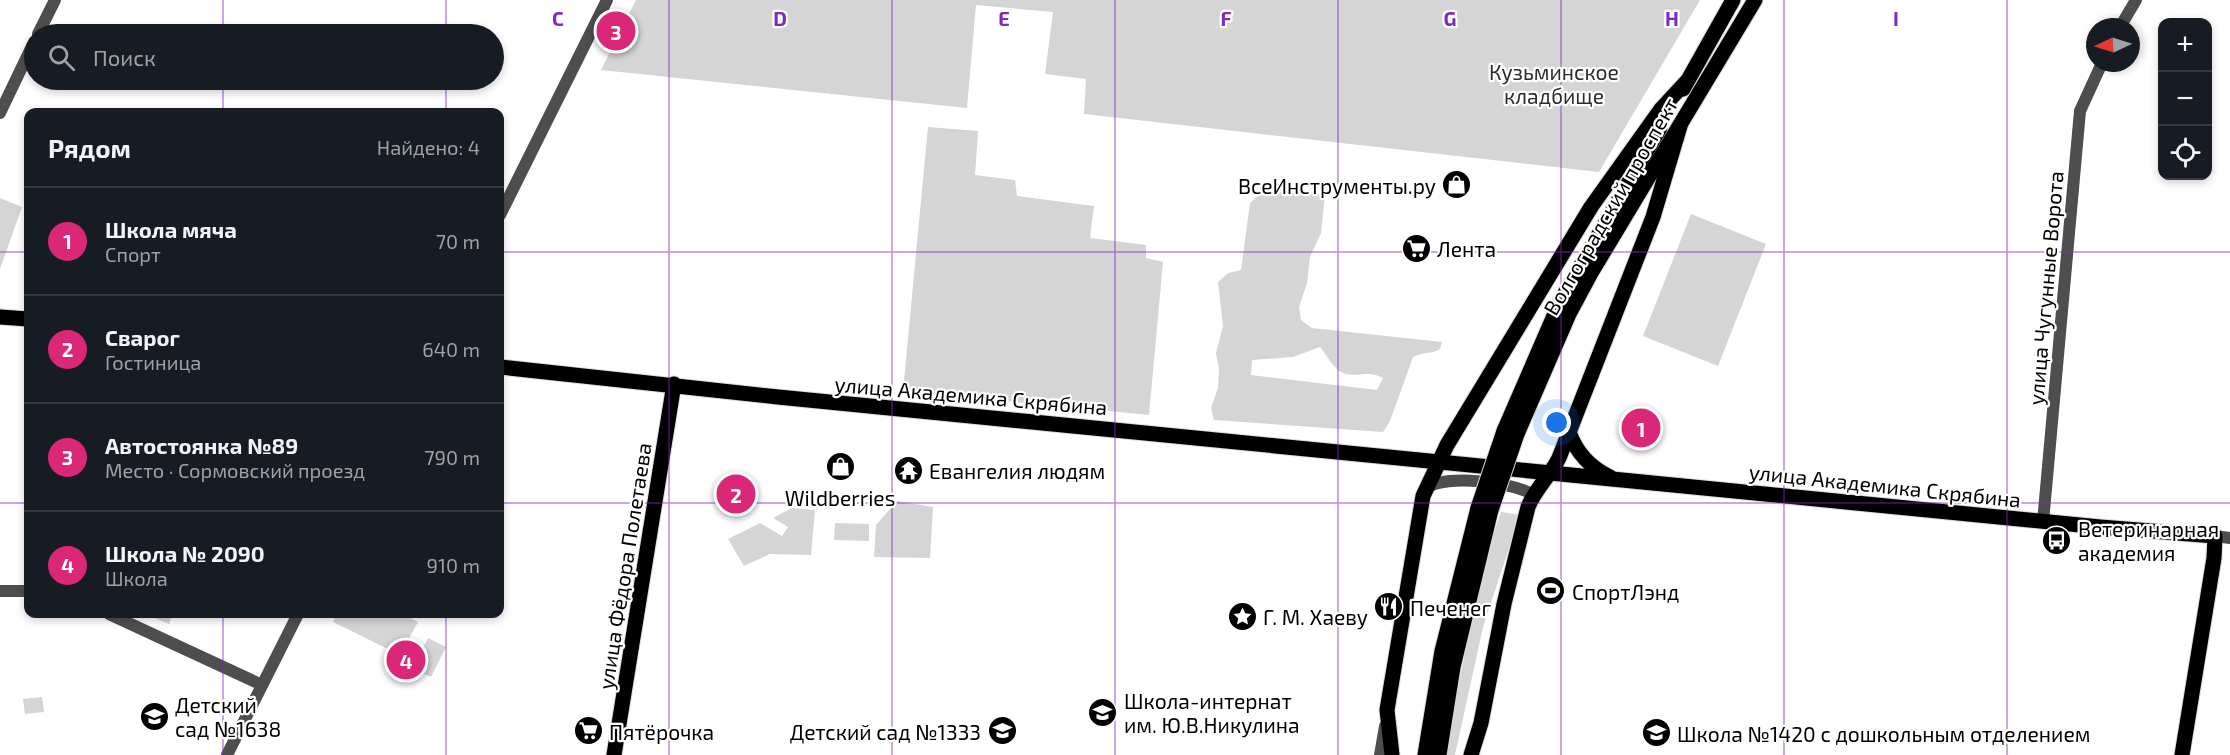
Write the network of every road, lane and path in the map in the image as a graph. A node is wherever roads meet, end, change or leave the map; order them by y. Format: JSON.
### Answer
{"nodes":[{"id":1,"x":55,"y":0,"type":"edge"},
{"id":2,"x":608,"y":0,"type":"edge"},
{"id":3,"x":1733,"y":0,"type":"edge"},
{"id":4,"x":1755,"y":0,"type":"edge"},
{"id":5,"x":2136,"y":0,"type":"edge"},
{"id":6,"x":2125,"y":18,"type":"edge"},
{"id":7,"x":43,"y":24,"type":"edge"},
{"id":8,"x":24,"y":63,"type":"edge"},
{"id":9,"x":2098,"y":72,"type":"edge"},
{"id":10,"x":1687,"y":81,"type":"junction"},
{"id":11,"x":0,"y":113,"type":"edge"},
{"id":12,"x":1680,"y":126,"type":"junction"},
{"id":13,"x":504,"y":207,"type":"edge"},
{"id":14,"x":0,"y":317,"type":"edge"},
{"id":15,"x":24,"y":320,"type":"edge"},
{"id":16,"x":504,"y":367,"type":"edge"},
{"id":17,"x":674,"y":384,"type":"junction"},
{"id":18,"x":1510,"y":432,"type":"junction"},
{"id":19,"x":1569,"y":432,"type":"junction"},
{"id":20,"x":1439,"y":461,"type":"junction"},
{"id":21,"x":1551,"y":473,"type":"junction"},
{"id":22,"x":1616,"y":479,"type":"junction"},
{"id":23,"x":1427,"y":488,"type":"junction"},
{"id":24,"x":1533,"y":495,"type":"junction"},
{"id":25,"x":1484,"y":509,"type":"junction"},
{"id":26,"x":2043,"y":522,"type":"junction"},
{"id":27,"x":2222,"y":537,"type":"edge"},
{"id":28,"x":0,"y":591,"type":"edge"},
{"id":29,"x":24,"y":591,"type":"edge"},
{"id":30,"x":118,"y":618,"type":"edge"},
{"id":31,"x":296,"y":618,"type":"edge"},
{"id":32,"x":262,"y":685,"type":"junction"},
{"id":33,"x":1387,"y":710,"type":"junction"},
{"id":34,"x":1481,"y":723,"type":"junction"},
{"id":35,"x":227,"y":755,"type":"edge"},
{"id":36,"x":614,"y":755,"type":"edge"},
{"id":37,"x":1380,"y":755,"type":"edge"},
{"id":38,"x":1392,"y":755,"type":"edge"},
{"id":39,"x":1425,"y":755,"type":"edge"},
{"id":40,"x":1439,"y":755,"type":"edge"},
{"id":41,"x":1471,"y":755,"type":"edge"},
{"id":42,"x":1476,"y":755,"type":"edge"},
{"id":43,"x":2182,"y":755,"type":"edge"}],
"edges":[{"from":1,"to":7,"type":"street"},
{"from":2,"to":13,"type":"street"},
{"from":3,"to":10,"type":"main road","name":"Волгоградский проспект"},
{"from":4,"to":12,"type":"main road","name":"Волгоградский проспект"},
{"from":5,"to":6,"type":"street"},
{"from":8,"to":11,"type":"street"},
{"from":9,"to":26,"type":"street","name":"улица Чугунные Ворота"},
{"from":10,"to":18,"type":"main road","name":"Волгоградский проспект"},
{"from":10,"to":20,"type":"main road"},
{"from":12,"to":18,"type":"main road","name":"Волгоградский проспект"},
{"from":12,"to":19,"type":"main road"},
{"from":14,"to":15,"type":"main road"},
{"from":16,"to":17,"type":"main road","name":"улица Академика Скрябина"},
{"from":17,"to":20,"type":"main road","name":"улица Академика Скрябина"},
{"from":17,"to":36,"type":"main road","name":"улица Фёдора Полетаева"},
{"from":18,"to":25,"type":"main road","name":"Волгоградский проспект","bridge":true},
{"from":19,"to":21,"type":"main road"},
{"from":19,"to":22,"type":"main road"},
{"from":20,"to":21,"type":"main road","name":"улица Академика Скрябина"},
{"from":20,"to":23,"type":"main road"},
{"from":21,"to":22,"type":"main road","name":"улица Академика Скрябина"},
{"from":21,"to":24,"type":"main road"},
{"from":22,"to":26,"type":"main road","name":"улица Академика Скрябина"},
{"from":23,"to":24,"type":"street"},
{"from":23,"to":33,"type":"main road"},
{"from":24,"to":34,"type":"main road"},
{"from":25,"to":39,"type":"main road","name":"Волгоградский проспект"},
{"from":25,"to":40,"type":"main road","name":"Волгоградский проспект"},
{"from":26,"to":27,"type":"main road","name":"улица Академика Скрябина"},
{"from":27,"to":43,"type":"main road"},
{"from":28,"to":29,"type":"street"},
{"from":30,"to":32,"type":"street"},
{"from":31,"to":32,"type":"street"},
{"from":32,"to":35,"type":"street"},
{"from":33,"to":37,"type":"street"},
{"from":33,"to":38,"type":"main road"},
{"from":34,"to":41,"type":"main road"},
{"from":34,"to":42,"type":"street"}]}
